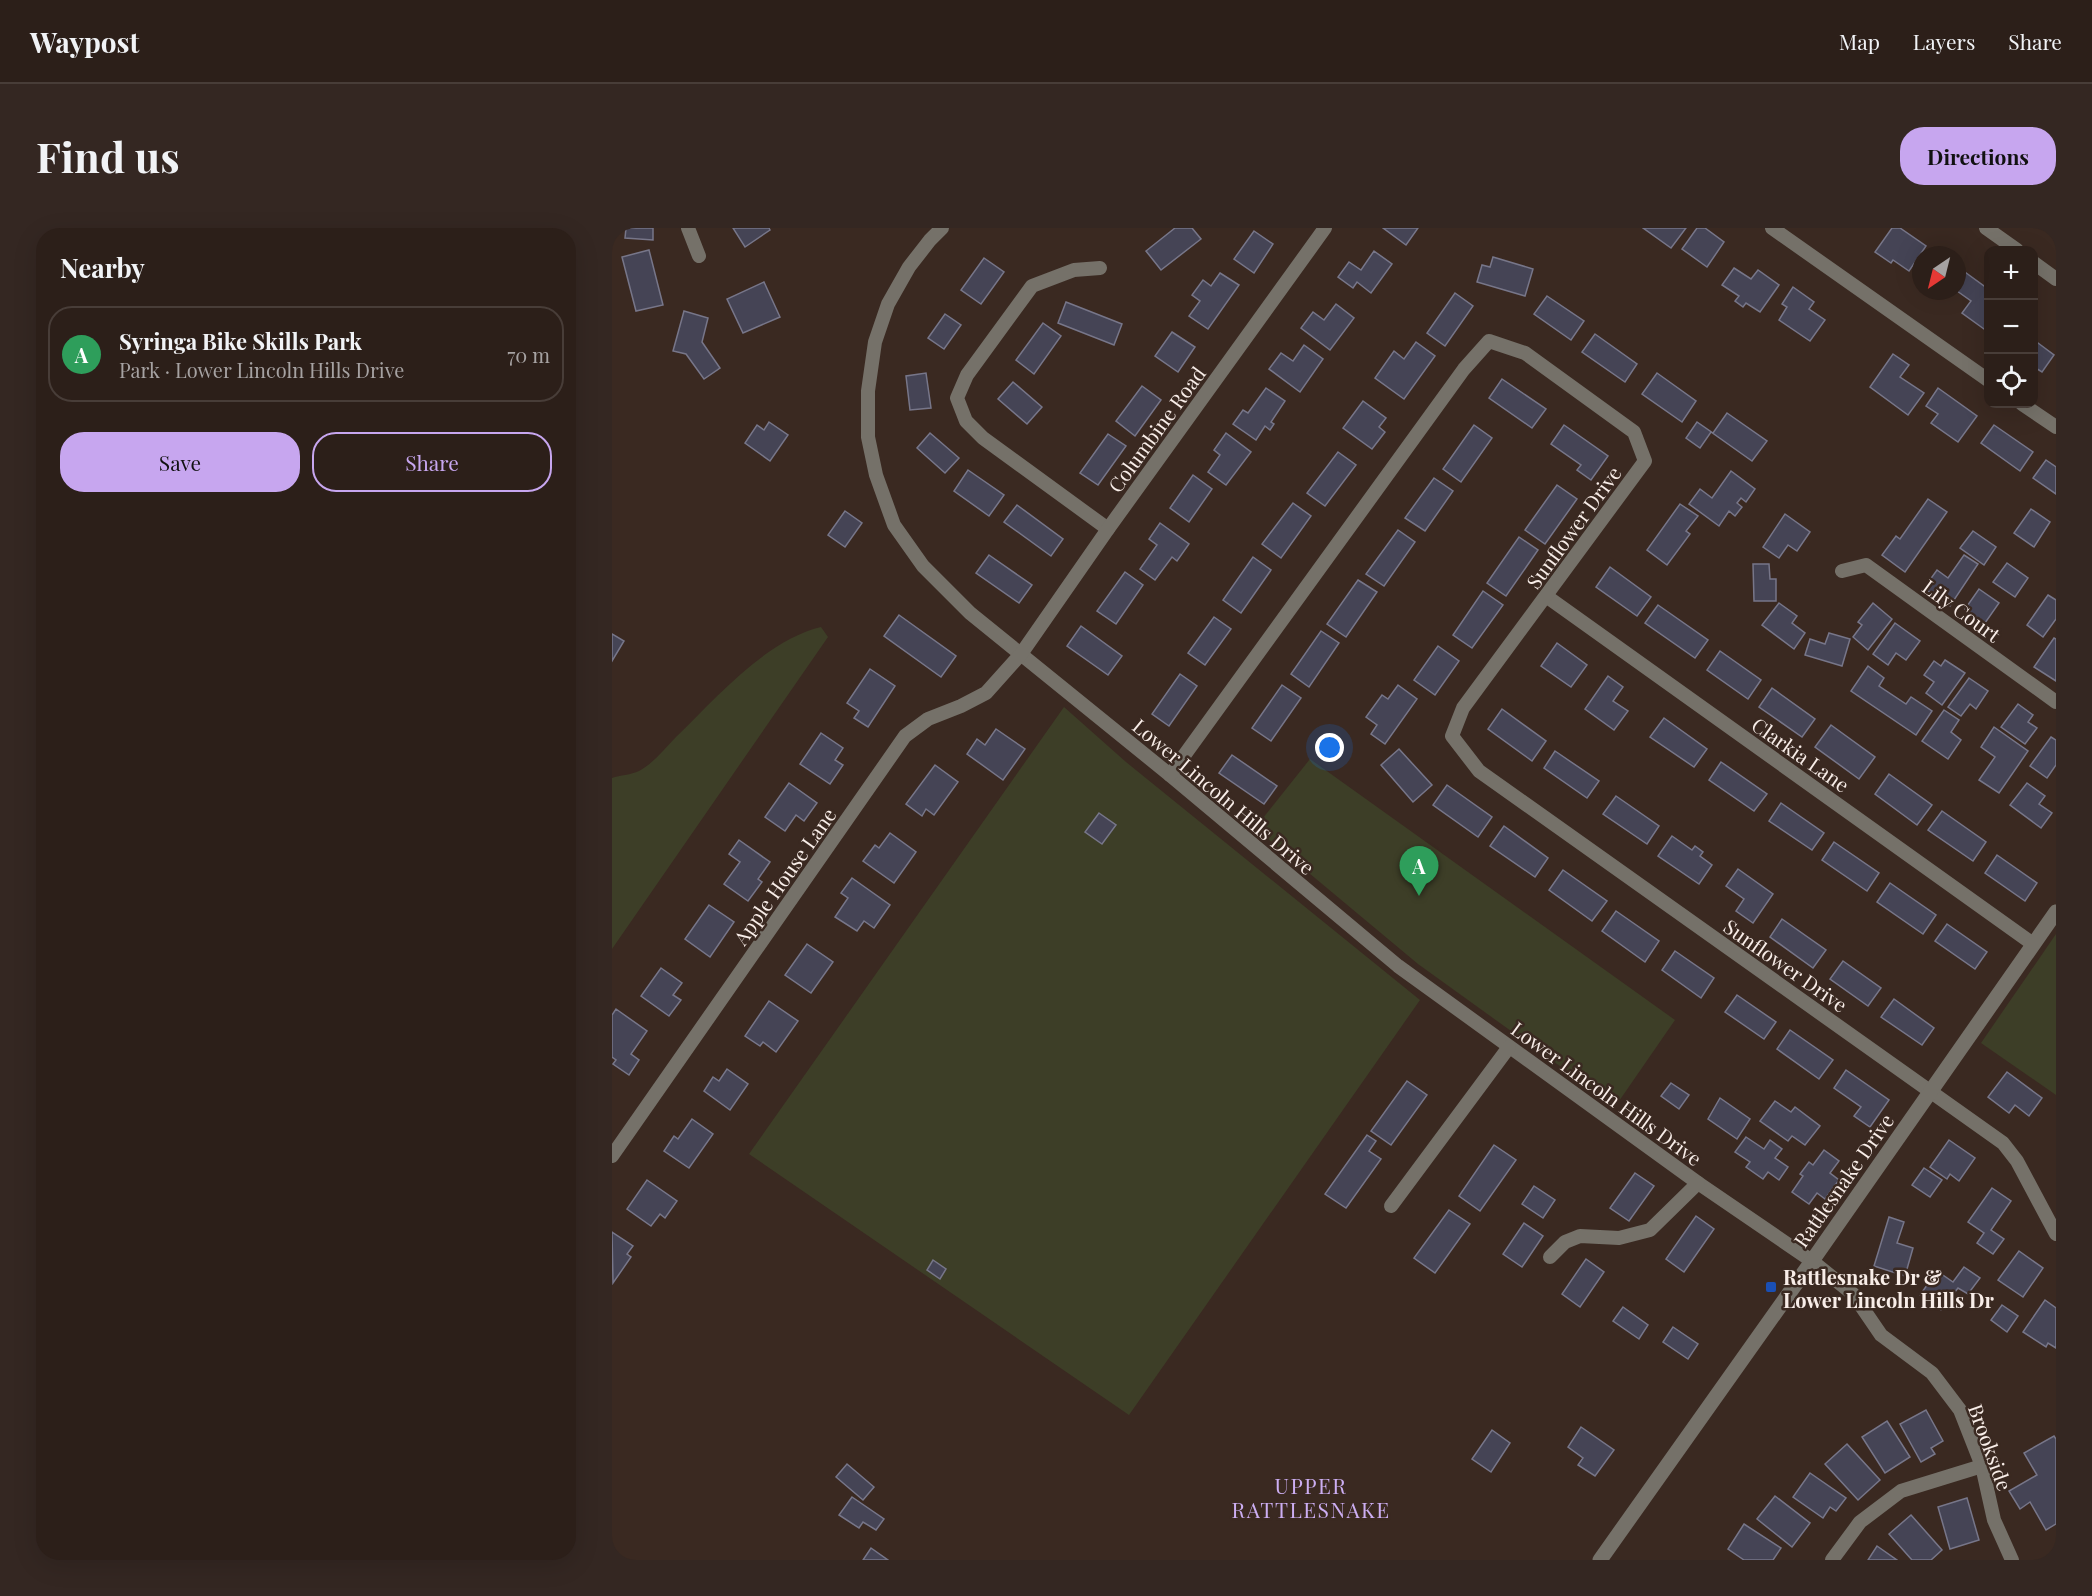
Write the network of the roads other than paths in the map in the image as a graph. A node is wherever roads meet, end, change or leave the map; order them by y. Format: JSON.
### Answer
{"nodes":[{"id":1,"x":688,"y":228,"type":"edge"},
{"id":2,"x":942,"y":228,"type":"edge"},
{"id":3,"x":1325,"y":228,"type":"edge"},
{"id":4,"x":1772,"y":228,"type":"edge"},
{"id":5,"x":1986,"y":228,"type":"edge"},
{"id":6,"x":2011,"y":246,"type":"edge"},
{"id":7,"x":699,"y":256,"type":"dead end"},
{"id":8,"x":2038,"y":265,"type":"edge"},
{"id":9,"x":1100,"y":268,"type":"dead end"},
{"id":10,"x":2056,"y":279,"type":"edge"},
{"id":11,"x":1984,"y":376,"type":"edge"},
{"id":12,"x":2028,"y":408,"type":"edge"},
{"id":13,"x":2056,"y":427,"type":"edge"},
{"id":14,"x":1108,"y":529,"type":"junction"},
{"id":15,"x":1842,"y":571,"type":"dead end"},
{"id":16,"x":1545,"y":596,"type":"junction"},
{"id":17,"x":1021,"y":654,"type":"junction"},
{"id":18,"x":2056,"y":702,"type":"edge"},
{"id":19,"x":1170,"y":775,"type":"junction"},
{"id":20,"x":2056,"y":912,"type":"edge"},
{"id":21,"x":2033,"y":944,"type":"junction"},
{"id":22,"x":1509,"y":1047,"type":"junction"},
{"id":23,"x":1930,"y":1092,"type":"junction"},
{"id":24,"x":612,"y":1156,"type":"edge"},
{"id":25,"x":1698,"y":1183,"type":"junction"},
{"id":26,"x":1391,"y":1206,"type":"dead end"},
{"id":27,"x":2051,"y":1213,"type":"edge"},
{"id":28,"x":2056,"y":1234,"type":"edge"},
{"id":29,"x":1550,"y":1257,"type":"dead end"},
{"id":30,"x":1812,"y":1261,"type":"junction"},
{"id":31,"x":1982,"y":1466,"type":"junction"},
{"id":32,"x":1600,"y":1560,"type":"edge"},
{"id":33,"x":1832,"y":1560,"type":"edge"},
{"id":34,"x":2012,"y":1560,"type":"edge"}],
"edges":[{"from":1,"to":7,"type":"street"},
{"from":2,"to":17,"type":"street","name":"Lower Lincoln Hills Drive"},
{"from":3,"to":14,"type":"street","name":"Columbine Road"},
{"from":4,"to":11,"type":"street"},
{"from":5,"to":6,"type":"street"},
{"from":8,"to":10,"type":"street"},
{"from":9,"to":14,"type":"street"},
{"from":12,"to":13,"type":"street"},
{"from":14,"to":17,"type":"street","name":"Columbine Road"},
{"from":15,"to":18,"type":"street","name":"Lily Court"},
{"from":16,"to":19,"type":"street","name":"Sunflower Drive"},
{"from":16,"to":21,"type":"street","name":"Clarkia Lane"},
{"from":16,"to":23,"type":"street","name":"Sunflower Drive"},
{"from":17,"to":19,"type":"street","name":"Lower Lincoln Hills Drive"},
{"from":17,"to":24,"type":"street","name":"Apple House Lane"},
{"from":19,"to":22,"type":"street","name":"Lower Lincoln Hills Drive"},
{"from":20,"to":21,"type":"street","name":"Rattlesnake Drive"},
{"from":21,"to":23,"type":"street","name":"Rattlesnake Drive"},
{"from":22,"to":25,"type":"street","name":"Lower Lincoln Hills Drive"},
{"from":22,"to":26,"type":"street"},
{"from":23,"to":27,"type":"street"},
{"from":23,"to":30,"type":"street","name":"Rattlesnake Drive"},
{"from":25,"to":29,"type":"street"},
{"from":25,"to":30,"type":"street","name":"Lower Lincoln Hills Drive"},
{"from":27,"to":28,"type":"street"},
{"from":30,"to":31,"type":"street","name":"Brookside"},
{"from":30,"to":32,"type":"street","name":"Rattlesnake Drive"},
{"from":31,"to":33,"type":"street"},
{"from":31,"to":34,"type":"street","name":"Brookside"}]}
